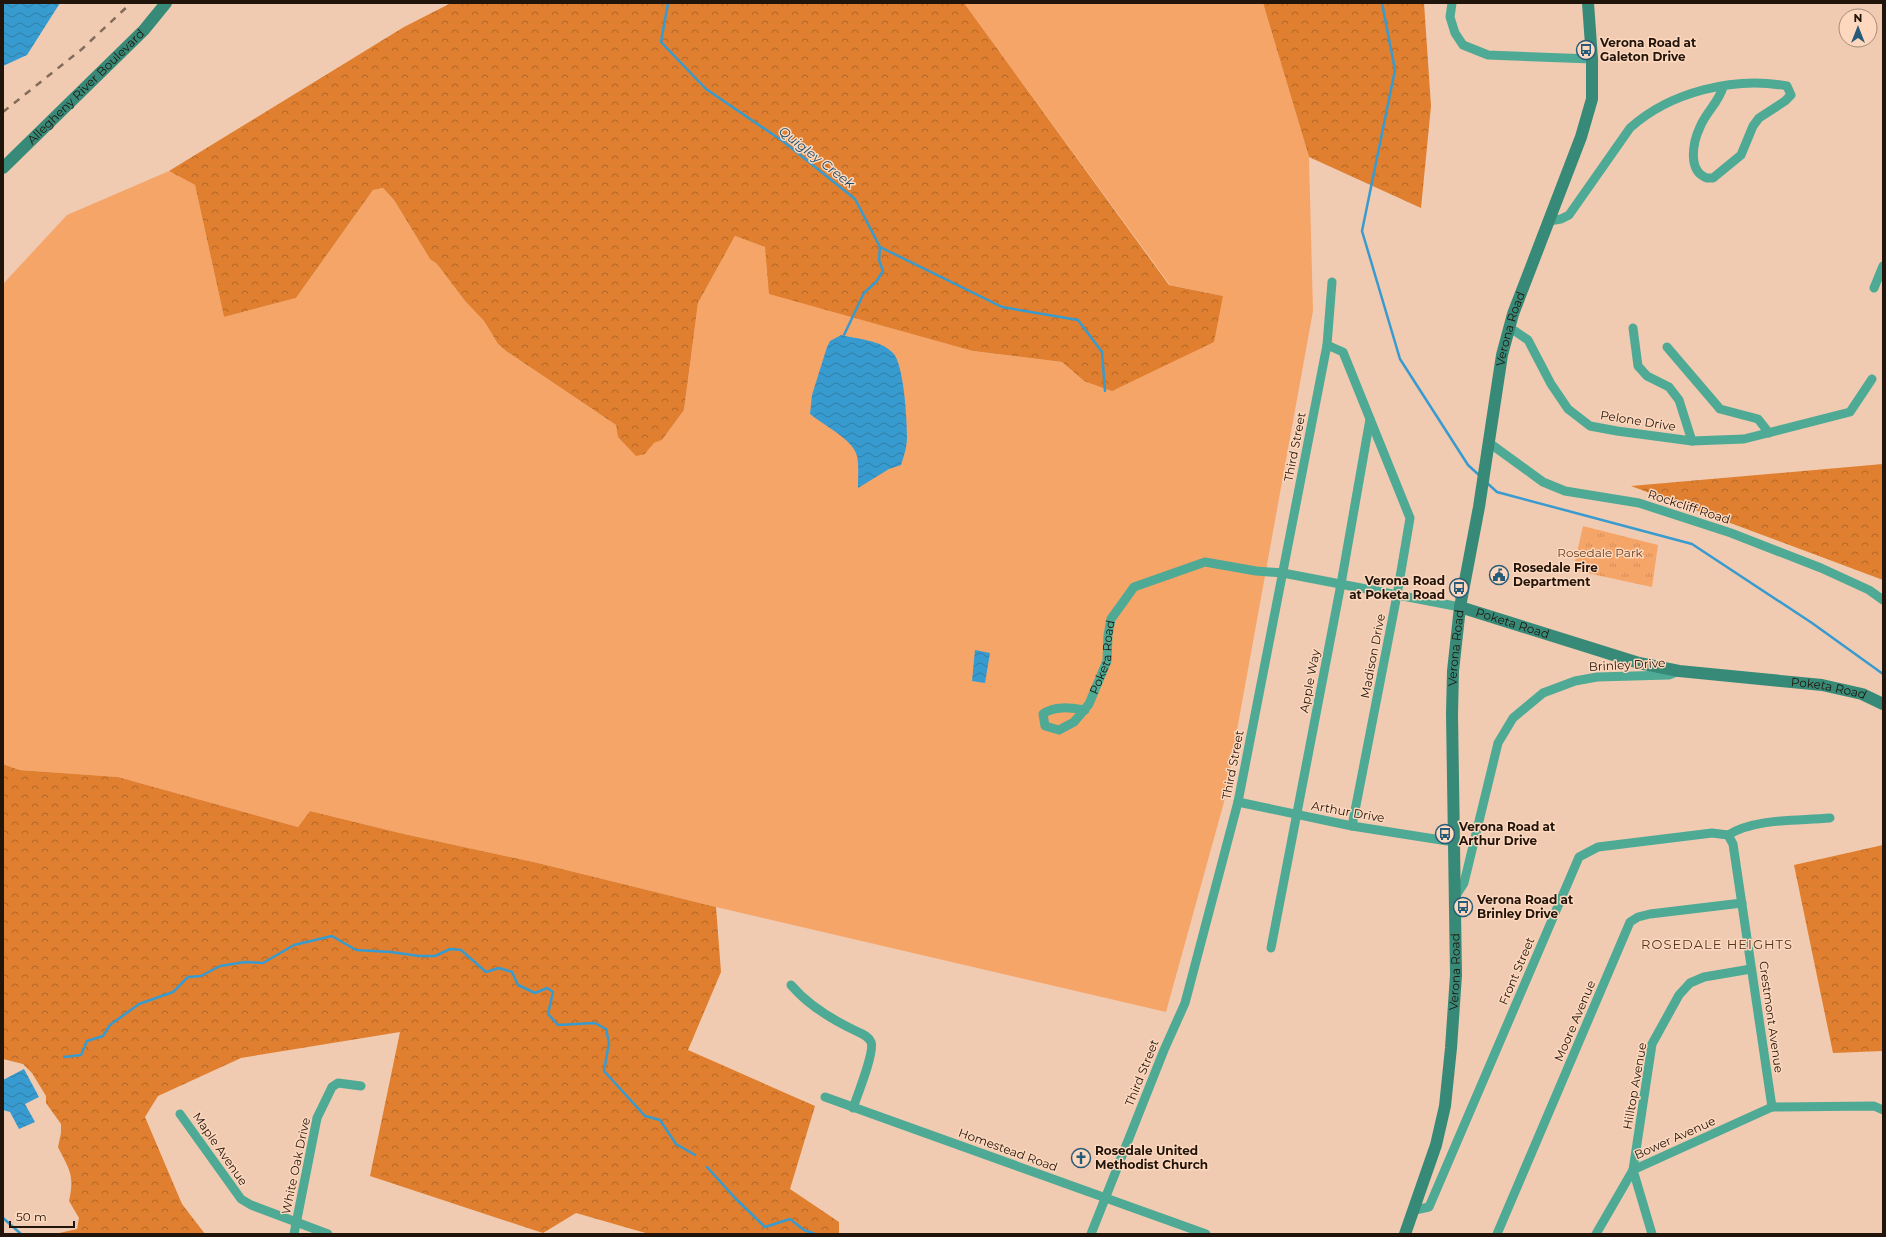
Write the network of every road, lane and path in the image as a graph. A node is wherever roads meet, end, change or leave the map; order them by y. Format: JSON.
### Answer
{"nodes":[{"id":1,"x":166,"y":3,"type":"edge"},
{"id":2,"x":1452,"y":3,"type":"edge"},
{"id":3,"x":1588,"y":3,"type":"edge"},
{"id":4,"x":1592,"y":59,"type":"junction"},
{"id":5,"x":1723,"y":87,"type":"junction"},
{"id":6,"x":3,"y":168,"type":"edge"},
{"id":7,"x":1549,"y":221,"type":"junction"},
{"id":8,"x":1883,"y":266,"type":"edge"},
{"id":9,"x":1332,"y":282,"type":"dead end"},
{"id":10,"x":1874,"y":288,"type":"dead end"},
{"id":11,"x":1510,"y":327,"type":"junction"},
{"id":12,"x":1633,"y":328,"type":"dead end"},
{"id":13,"x":1327,"y":345,"type":"junction"},
{"id":14,"x":1666,"y":347,"type":"dead end"},
{"id":15,"x":1872,"y":378,"type":"dead end"},
{"id":16,"x":1370,"y":419,"type":"junction"},
{"id":17,"x":1769,"y":433,"type":"junction"},
{"id":18,"x":1692,"y":441,"type":"junction"},
{"id":19,"x":1488,"y":442,"type":"junction"},
{"id":20,"x":1283,"y":574,"type":"junction"},
{"id":21,"x":1341,"y":584,"type":"junction"},
{"id":22,"x":1397,"y":595,"type":"junction"},
{"id":23,"x":1883,"y":600,"type":"edge"},
{"id":24,"x":1460,"y":607,"type":"junction"},
{"id":25,"x":1679,"y":671,"type":"junction"},
{"id":26,"x":1883,"y":704,"type":"edge"},
{"id":27,"x":1085,"y":710,"type":"dead end"},
{"id":28,"x":1238,"y":802,"type":"junction"},
{"id":29,"x":1295,"y":815,"type":"junction"},
{"id":30,"x":1830,"y":818,"type":"dead end"},
{"id":31,"x":1352,"y":826,"type":"junction"},
{"id":32,"x":1728,"y":835,"type":"junction"},
{"id":33,"x":1454,"y":842,"type":"junction"},
{"id":34,"x":1455,"y":898,"type":"junction"},
{"id":35,"x":1742,"y":903,"type":"junction"},
{"id":36,"x":1271,"y":948,"type":"dead end"},
{"id":37,"x":1751,"y":969,"type":"junction"},
{"id":38,"x":792,"y":985,"type":"dead end"},
{"id":39,"x":362,"y":1086,"type":"dead end"},
{"id":40,"x":825,"y":1097,"type":"dead end"},
{"id":41,"x":1772,"y":1107,"type":"junction"},
{"id":42,"x":854,"y":1108,"type":"junction"},
{"id":43,"x":1883,"y":1110,"type":"edge"},
{"id":44,"x":180,"y":1114,"type":"dead end"},
{"id":45,"x":1633,"y":1170,"type":"junction"},
{"id":46,"x":1105,"y":1198,"type":"junction"},
{"id":47,"x":1415,"y":1210,"type":"junction"},
{"id":48,"x":297,"y":1223,"type":"junction"},
{"id":49,"x":294,"y":1234,"type":"edge"},
{"id":50,"x":328,"y":1234,"type":"edge"},
{"id":51,"x":1091,"y":1234,"type":"edge"},
{"id":52,"x":1206,"y":1234,"type":"edge"},
{"id":53,"x":1405,"y":1234,"type":"edge"},
{"id":54,"x":1497,"y":1234,"type":"edge"},
{"id":55,"x":1596,"y":1234,"type":"edge"},
{"id":56,"x":1652,"y":1234,"type":"edge"}],
"edges":[{"from":1,"to":6,"type":"street","name":"Allegheny River Boulevard"},
{"from":2,"to":4,"type":"street"},
{"from":3,"to":4,"type":"street","name":"Verona Road"},
{"from":4,"to":7,"type":"street","name":"Verona Road"},
{"from":5,"to":5,"type":"street"},
{"from":5,"to":7,"type":"street"},
{"from":7,"to":11,"type":"street","name":"Verona Road"},
{"from":8,"to":10,"type":"street"},
{"from":9,"to":13,"type":"street","name":"Third Street"},
{"from":11,"to":18,"type":"street","name":"Pelone Drive"},
{"from":11,"to":19,"type":"street","name":"Verona Road"},
{"from":12,"to":18,"type":"street","name":"Pelone Drive"},
{"from":13,"to":16,"type":"street","name":"Madison Drive"},
{"from":13,"to":20,"type":"street","name":"Third Street"},
{"from":14,"to":17,"type":"street"},
{"from":15,"to":17,"type":"street","name":"Pelone Drive"},
{"from":16,"to":21,"type":"street","name":"Apple Way"},
{"from":16,"to":22,"type":"street","name":"Madison Drive"},
{"from":17,"to":18,"type":"street","name":"Pelone Drive"},
{"from":19,"to":23,"type":"street","name":"Rockcliff Road"},
{"from":19,"to":24,"type":"street","name":"Verona Road"},
{"from":20,"to":21,"type":"street","name":"Poketa Road"},
{"from":20,"to":27,"type":"street","name":"Poketa Road"},
{"from":20,"to":28,"type":"street","name":"Third Street"},
{"from":21,"to":22,"type":"street","name":"Poketa Road"},
{"from":21,"to":29,"type":"street","name":"Apple Way"},
{"from":22,"to":24,"type":"street","name":"Poketa Road"},
{"from":22,"to":31,"type":"street","name":"Madison Drive"},
{"from":24,"to":25,"type":"street","name":"Poketa Road"},
{"from":24,"to":33,"type":"street","name":"Verona Road"},
{"from":25,"to":26,"type":"street","name":"Poketa Road"},
{"from":25,"to":34,"type":"street","name":"Brinley Drive"},
{"from":28,"to":29,"type":"street","name":"Arthur Drive"},
{"from":28,"to":46,"type":"street","name":"Third Street"},
{"from":29,"to":31,"type":"street","name":"Arthur Drive"},
{"from":29,"to":36,"type":"street","name":"Apple Way"},
{"from":30,"to":32,"type":"street","name":"Front Street"},
{"from":31,"to":33,"type":"street","name":"Arthur Drive"},
{"from":32,"to":35,"type":"street","name":"Crestmont Avenue"},
{"from":32,"to":47,"type":"street","name":"Front Street"},
{"from":33,"to":34,"type":"street","name":"Verona Road"},
{"from":34,"to":47,"type":"street","name":"Verona Road"},
{"from":35,"to":37,"type":"street","name":"Crestmont Avenue"},
{"from":35,"to":54,"type":"street","name":"Moore Avenue"},
{"from":37,"to":41,"type":"street","name":"Crestmont Avenue"},
{"from":37,"to":45,"type":"street","name":"Hilltop Avenue"},
{"from":38,"to":42,"type":"street"},
{"from":39,"to":48,"type":"street","name":"White Oak Drive"},
{"from":40,"to":42,"type":"street","name":"Homestead Road"},
{"from":41,"to":43,"type":"street"},
{"from":41,"to":45,"type":"street","name":"Bower Avenue"},
{"from":42,"to":46,"type":"street","name":"Homestead Road"},
{"from":44,"to":48,"type":"street","name":"Maple Avenue"},
{"from":45,"to":55,"type":"street","name":"Bower Avenue"},
{"from":45,"to":56,"type":"street"},
{"from":46,"to":51,"type":"street","name":"Third Street"},
{"from":46,"to":52,"type":"street","name":"Homestead Road"},
{"from":47,"to":53,"type":"street","name":"Verona Road"},
{"from":48,"to":49,"type":"street","name":"White Oak Drive"},
{"from":48,"to":50,"type":"street","name":"Maple Avenue"}]}
